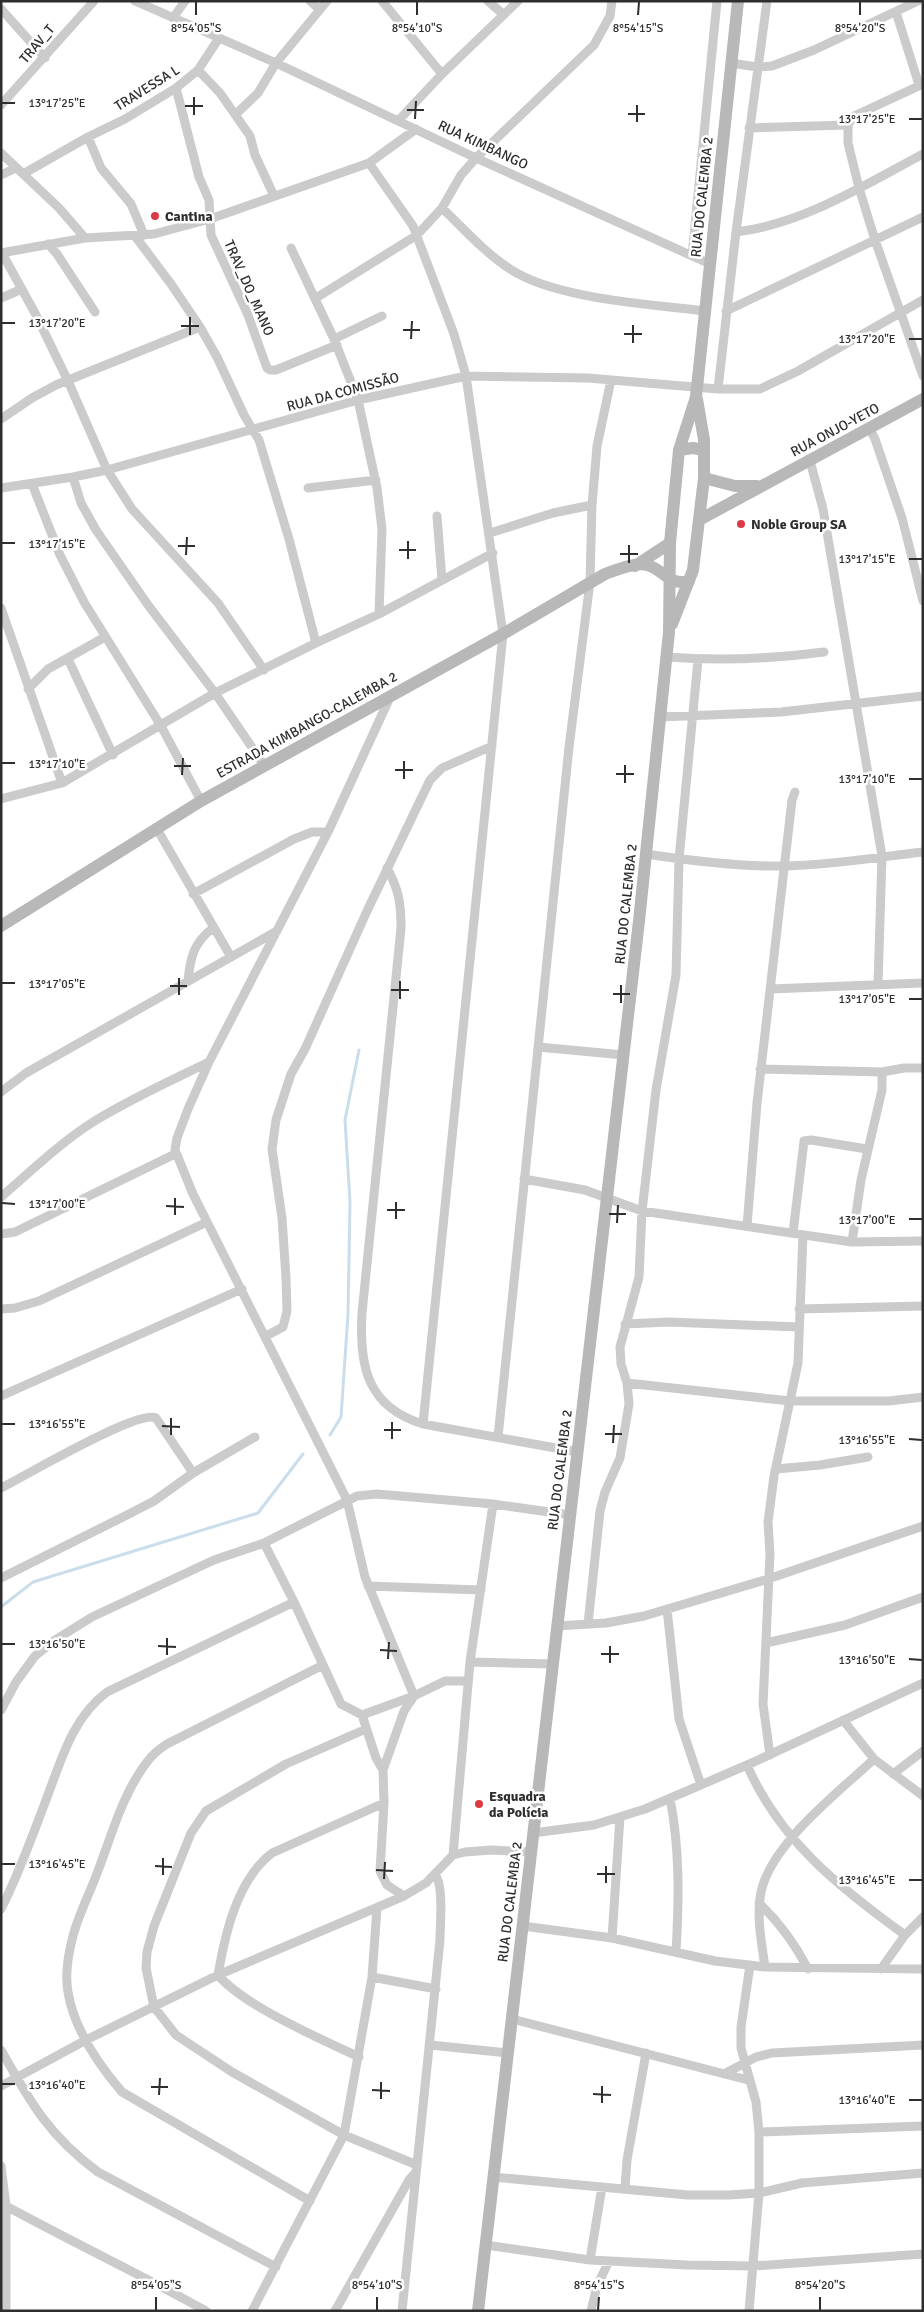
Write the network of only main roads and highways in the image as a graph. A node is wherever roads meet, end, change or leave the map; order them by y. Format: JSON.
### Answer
{"nodes":[{"id":1,"x":738,"y":1,"type":"edge"},
{"id":2,"x":697,"y":392,"type":"junction"},
{"id":3,"x":923,"y":400,"type":"edge"},
{"id":4,"x":679,"y":450,"type":"junction"},
{"id":5,"x":704,"y":450,"type":"junction"},
{"id":6,"x":704,"y":478,"type":"junction"},
{"id":7,"x":760,"y":485,"type":"junction"},
{"id":8,"x":699,"y":520,"type":"junction"},
{"id":9,"x":670,"y":543,"type":"junction"},
{"id":10,"x":635,"y":566,"type":"junction"},
{"id":11,"x":670,"y":580,"type":"junction"},
{"id":12,"x":689,"y":581,"type":"junction"},
{"id":13,"x":669,"y":632,"type":"junction"},
{"id":14,"x":1,"y":926,"type":"edge"},
{"id":15,"x":478,"y":2311,"type":"edge"}],
"edges":[{"from":1,"to":2,"type":"main road","name":"RUA DO CALEMBA 2"},
{"from":2,"to":4,"type":"main road","name":"RUA DO CALEMBA 2"},
{"from":2,"to":5,"type":"main road","name":"RUA DO CALEMBA 2"},
{"from":3,"to":7,"type":"main road","name":"RUA ONJO-YETO"},
{"from":4,"to":5,"type":"main road"},
{"from":4,"to":9,"type":"main road","name":"RUA DO CALEMBA 2"},
{"from":5,"to":6,"type":"main road","name":"RUA DO CALEMBA 2"},
{"from":6,"to":7,"type":"main road"},
{"from":6,"to":8,"type":"main road","name":"RUA DO CALEMBA 2"},
{"from":7,"to":8,"type":"main road","name":"RUA ONJO-YETO"},
{"from":8,"to":12,"type":"main road","name":"RUA DO CALEMBA 2"},
{"from":9,"to":10,"type":"main road"},
{"from":9,"to":11,"type":"main road","name":"RUA DO CALEMBA 2"},
{"from":10,"to":11,"type":"main road"},
{"from":10,"to":14,"type":"main road","name":"ESTRADA KIMBANGO-CALEMBA 2"},
{"from":11,"to":12,"type":"main road"},
{"from":11,"to":13,"type":"main road","name":"RUA DO CALEMBA 2"},
{"from":12,"to":13,"type":"main road","name":"RUA DO CALEMBA 2"},
{"from":13,"to":15,"type":"main road","name":"RUA DO CALEMBA 2"}]}
